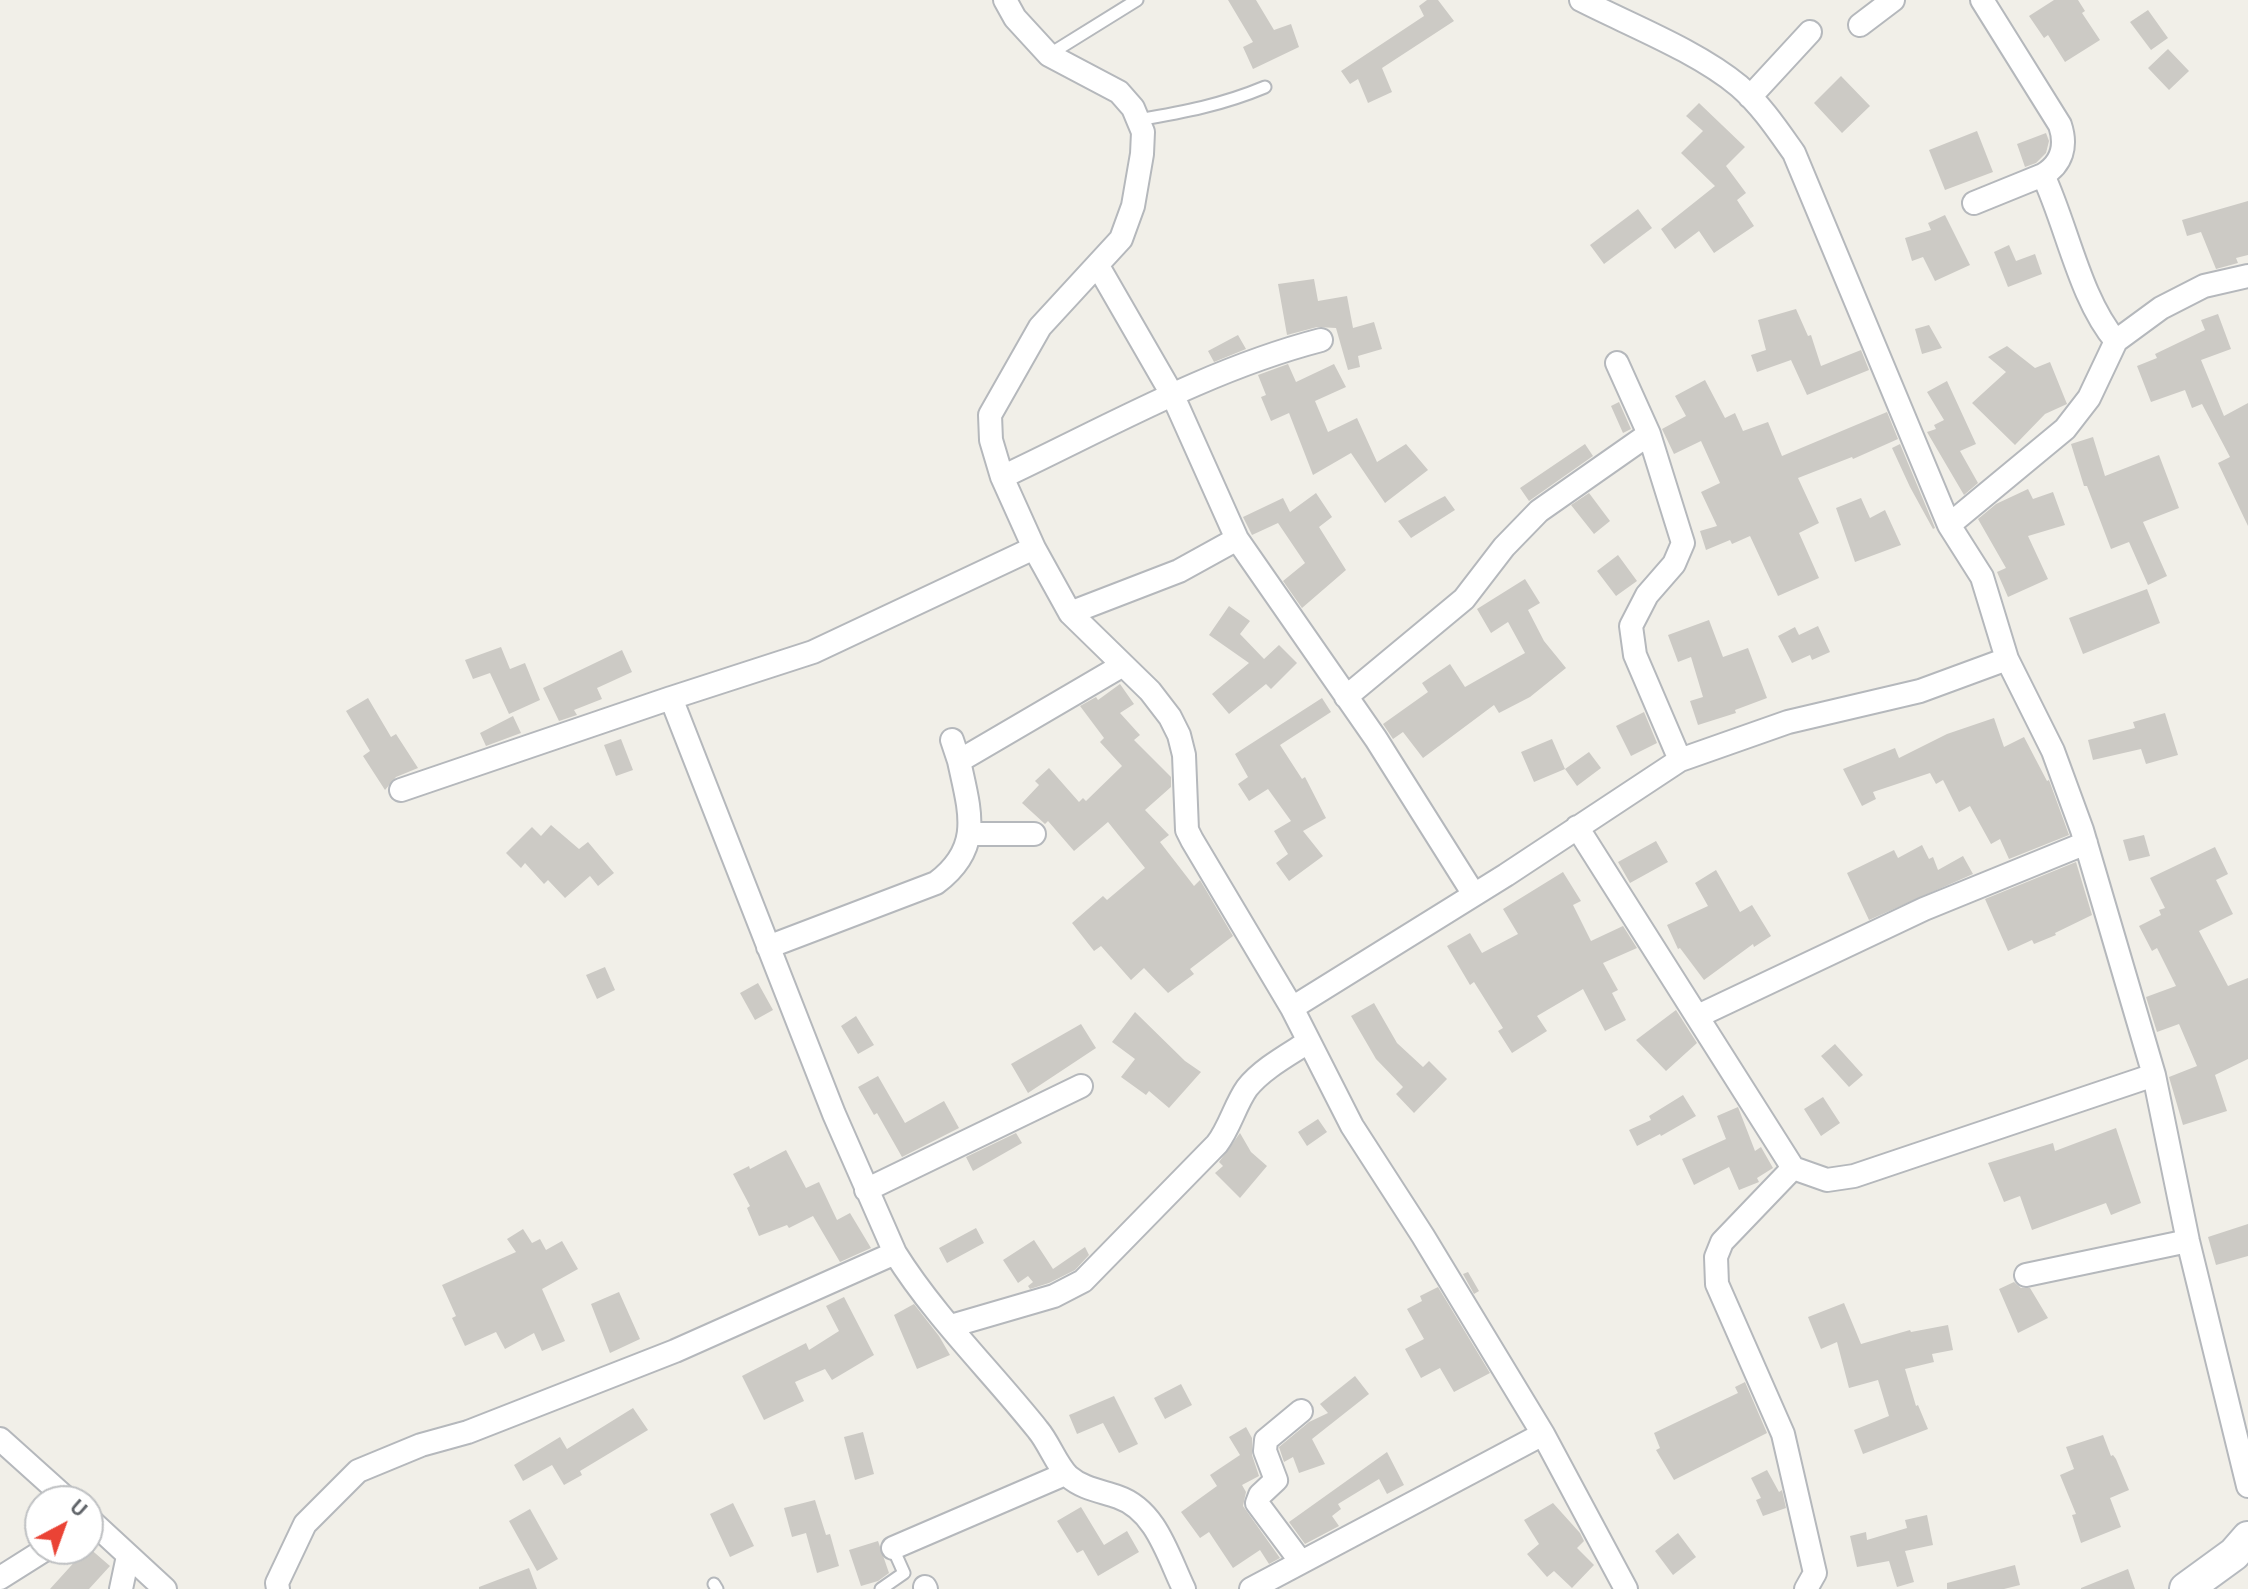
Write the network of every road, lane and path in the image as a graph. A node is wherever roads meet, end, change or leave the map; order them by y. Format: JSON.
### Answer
{"nodes":[{"id":1,"x":1005,"y":0,"type":"edge"},
{"id":2,"x":1137,"y":0,"type":"edge"},
{"id":3,"x":1581,"y":0,"type":"edge"},
{"id":4,"x":1893,"y":0,"type":"edge"},
{"id":5,"x":1982,"y":0,"type":"edge"},
{"id":6,"x":1860,"y":25,"type":"dead end"},
{"id":7,"x":1810,"y":32,"type":"dead end"},
{"id":8,"x":1049,"y":55,"type":"junction"},
{"id":9,"x":1265,"y":87,"type":"dead end"},
{"id":10,"x":1750,"y":97,"type":"junction"},
{"id":11,"x":1138,"y":120,"type":"junction"},
{"id":12,"x":2043,"y":175,"type":"junction"},
{"id":13,"x":1974,"y":203,"type":"dead end"},
{"id":14,"x":1098,"y":266,"type":"junction"},
{"id":15,"x":2248,"y":276,"type":"edge"},
{"id":16,"x":1321,"y":340,"type":"dead end"},
{"id":17,"x":2116,"y":341,"type":"junction"},
{"id":18,"x":1617,"y":363,"type":"dead end"},
{"id":19,"x":1173,"y":396,"type":"junction"},
{"id":20,"x":1649,"y":434,"type":"junction"},
{"id":21,"x":1002,"y":477,"type":"junction"},
{"id":22,"x":1949,"y":525,"type":"junction"},
{"id":23,"x":1237,"y":539,"type":"junction"},
{"id":24,"x":1034,"y":548,"type":"junction"},
{"id":25,"x":1070,"y":613,"type":"junction"},
{"id":26,"x":2007,"y":659,"type":"junction"},
{"id":27,"x":1123,"y":665,"type":"junction"},
{"id":28,"x":1346,"y":697,"type":"junction"},
{"id":29,"x":671,"y":698,"type":"junction"},
{"id":30,"x":1680,"y":760,"type":"junction"},
{"id":31,"x":401,"y":790,"type":"dead end"},
{"id":32,"x":1577,"y":827,"type":"junction"},
{"id":33,"x":971,"y":834,"type":"junction"},
{"id":34,"x":1034,"y":834,"type":"dead end"},
{"id":35,"x":2086,"y":843,"type":"junction"},
{"id":36,"x":1473,"y":893,"type":"junction"},
{"id":37,"x":768,"y":947,"type":"junction"},
{"id":38,"x":1292,"y":1008,"type":"junction"},
{"id":39,"x":1698,"y":1016,"type":"junction"},
{"id":40,"x":1308,"y":1042,"type":"junction"},
{"id":41,"x":2154,"y":1075,"type":"junction"},
{"id":42,"x":1081,"y":1086,"type":"dead end"},
{"id":43,"x":1793,"y":1168,"type":"junction"},
{"id":44,"x":866,"y":1190,"type":"junction"},
{"id":45,"x":2188,"y":1241,"type":"junction"},
{"id":46,"x":895,"y":1253,"type":"junction"},
{"id":47,"x":2026,"y":1275,"type":"dead end"},
{"id":48,"x":951,"y":1326,"type":"junction"},
{"id":49,"x":1301,"y":1411,"type":"dead end"},
{"id":50,"x":1543,"y":1434,"type":"junction"},
{"id":51,"x":0,"y":1439,"type":"edge"},
{"id":52,"x":1065,"y":1474,"type":"junction"},
{"id":53,"x":51,"y":1485,"type":"edge"},
{"id":54,"x":2248,"y":1486,"type":"edge"},
{"id":55,"x":104,"y":1534,"type":"edge"},
{"id":56,"x":2248,"y":1538,"type":"edge"},
{"id":57,"x":891,"y":1544,"type":"joint"},
{"id":58,"x":128,"y":1556,"type":"junction"},
{"id":59,"x":2248,"y":1558,"type":"edge"},
{"id":60,"x":1301,"y":1562,"type":"junction"},
{"id":61,"x":24,"y":1563,"type":"edge"},
{"id":62,"x":0,"y":1578,"type":"edge"},
{"id":63,"x":2195,"y":1583,"type":"edge"},
{"id":64,"x":121,"y":1589,"type":"edge"},
{"id":65,"x":165,"y":1589,"type":"edge"},
{"id":66,"x":278,"y":1589,"type":"edge"},
{"id":67,"x":881,"y":1589,"type":"edge"},
{"id":68,"x":1184,"y":1589,"type":"edge"},
{"id":69,"x":1251,"y":1589,"type":"edge"},
{"id":70,"x":1626,"y":1589,"type":"edge"},
{"id":71,"x":1806,"y":1589,"type":"edge"}],
"edges":[{"from":1,"to":8,"type":"street"},
{"from":2,"to":8,"type":"lane"},
{"from":3,"to":10,"type":"street"},
{"from":4,"to":6,"type":"street"},
{"from":5,"to":12,"type":"street"},
{"from":7,"to":10,"type":"street"},
{"from":8,"to":11,"type":"street"},
{"from":9,"to":11,"type":"lane"},
{"from":10,"to":22,"type":"street"},
{"from":11,"to":14,"type":"street"},
{"from":12,"to":13,"type":"street"},
{"from":12,"to":17,"type":"street"},
{"from":14,"to":19,"type":"street"},
{"from":14,"to":21,"type":"street"},
{"from":15,"to":17,"type":"street"},
{"from":16,"to":19,"type":"street"},
{"from":17,"to":22,"type":"street"},
{"from":18,"to":20,"type":"street"},
{"from":19,"to":21,"type":"street"},
{"from":19,"to":23,"type":"street"},
{"from":20,"to":28,"type":"street"},
{"from":20,"to":30,"type":"street"},
{"from":21,"to":24,"type":"street"},
{"from":22,"to":26,"type":"street"},
{"from":23,"to":25,"type":"street"},
{"from":23,"to":28,"type":"street"},
{"from":24,"to":25,"type":"street"},
{"from":24,"to":29,"type":"street"},
{"from":25,"to":27,"type":"street"},
{"from":26,"to":30,"type":"street"},
{"from":26,"to":35,"type":"street"},
{"from":27,"to":33,"type":"street"},
{"from":27,"to":38,"type":"street"},
{"from":28,"to":36,"type":"street"},
{"from":29,"to":31,"type":"street"},
{"from":29,"to":37,"type":"street"},
{"from":30,"to":32,"type":"street"},
{"from":32,"to":36,"type":"street"},
{"from":32,"to":39,"type":"street"},
{"from":33,"to":34,"type":"street"},
{"from":33,"to":37,"type":"street"},
{"from":35,"to":39,"type":"street"},
{"from":35,"to":41,"type":"street"},
{"from":36,"to":38,"type":"street"},
{"from":37,"to":44,"type":"street"},
{"from":38,"to":40,"type":"street"},
{"from":39,"to":43,"type":"street"},
{"from":40,"to":48,"type":"street"},
{"from":40,"to":50,"type":"street"},
{"from":41,"to":43,"type":"street"},
{"from":41,"to":45,"type":"street"},
{"from":42,"to":44,"type":"street"},
{"from":43,"to":71,"type":"street"},
{"from":44,"to":46,"type":"street"},
{"from":45,"to":47,"type":"street"},
{"from":45,"to":54,"type":"street"},
{"from":46,"to":48,"type":"street"},
{"from":46,"to":66,"type":"street"},
{"from":48,"to":52,"type":"street"},
{"from":49,"to":60,"type":"street"},
{"from":50,"to":60,"type":"street"},
{"from":50,"to":70,"type":"street"},
{"from":51,"to":53,"type":"street"},
{"from":52,"to":57,"type":"street"},
{"from":52,"to":68,"type":"street"},
{"from":55,"to":58,"type":"street"},
{"from":56,"to":63,"type":"main road"},
{"from":57,"to":67,"type":"lane"},
{"from":58,"to":64,"type":"street"},
{"from":58,"to":65,"type":"street"},
{"from":59,"to":63,"type":"main road"},
{"from":60,"to":69,"type":"street"},
{"from":61,"to":62,"type":"street"}]}
